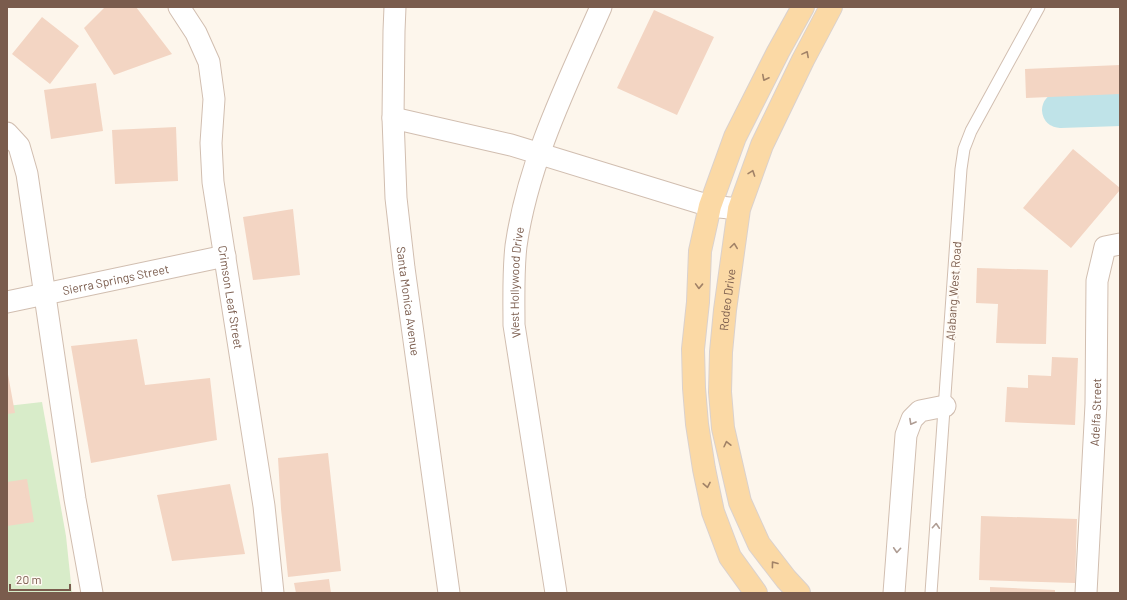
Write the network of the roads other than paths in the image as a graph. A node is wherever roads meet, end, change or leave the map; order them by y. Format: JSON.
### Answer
{"nodes":[{"id":1,"x":179,"y":7,"type":"edge"},
{"id":2,"x":395,"y":7,"type":"edge"},
{"id":3,"x":601,"y":7,"type":"edge"},
{"id":4,"x":804,"y":7,"type":"edge"},
{"id":5,"x":831,"y":7,"type":"edge"},
{"id":6,"x":1039,"y":7,"type":"edge"},
{"id":7,"x":394,"y":118,"type":"junction"},
{"id":8,"x":7,"y":133,"type":"edge"},
{"id":9,"x":539,"y":153,"type":"junction"},
{"id":10,"x":710,"y":206,"type":"junction"},
{"id":11,"x":739,"y":209,"type":"junction"},
{"id":12,"x":1120,"y":244,"type":"edge"},
{"id":13,"x":225,"y":256,"type":"junction"},
{"id":14,"x":44,"y":294,"type":"junction"},
{"id":15,"x":7,"y":302,"type":"edge"},
{"id":16,"x":945,"y":406,"type":"junction"},
{"id":17,"x":92,"y":593,"type":"edge"},
{"id":18,"x":273,"y":593,"type":"edge"},
{"id":19,"x":449,"y":593,"type":"edge"},
{"id":20,"x":556,"y":593,"type":"edge"},
{"id":21,"x":756,"y":593,"type":"edge"},
{"id":22,"x":799,"y":593,"type":"edge"},
{"id":23,"x":894,"y":593,"type":"edge"},
{"id":24,"x":931,"y":593,"type":"edge"},
{"id":25,"x":1086,"y":593,"type":"edge"}],
"edges":[{"from":1,"to":13,"type":"street","name":"Crimson Leaf Street"},
{"from":2,"to":7,"type":"street","name":"Santa Monica Avenue"},
{"from":3,"to":9,"type":"street","name":"West Hollywood Drive"},
{"from":4,"to":10,"type":"main road","one_way":true},
{"from":11,"to":5,"type":"main road","name":"Rodeo Drive","one_way":true},
{"from":6,"to":16,"type":"lane","name":"Alabang West Road"},
{"from":7,"to":9,"type":"street"},
{"from":7,"to":19,"type":"street","name":"Santa Monica Avenue"},
{"from":8,"to":14,"type":"street"},
{"from":9,"to":10,"type":"street"},
{"from":9,"to":20,"type":"street","name":"West Hollywood Drive"},
{"from":10,"to":11,"type":"street"},
{"from":10,"to":21,"type":"main road","one_way":true},
{"from":22,"to":11,"type":"main road","name":"Rodeo Drive","one_way":true},
{"from":12,"to":25,"type":"street","name":"Adelfa Street"},
{"from":13,"to":14,"type":"street","name":"Sierra Springs Street"},
{"from":13,"to":18,"type":"street","name":"Crimson Leaf Street"},
{"from":14,"to":15,"type":"street","name":"Sierra Springs Street"},
{"from":14,"to":17,"type":"street"},
{"from":16,"to":23,"type":"street","one_way":true},
{"from":24,"to":16,"type":"lane","name":"Alabang West Road","one_way":true}]}
